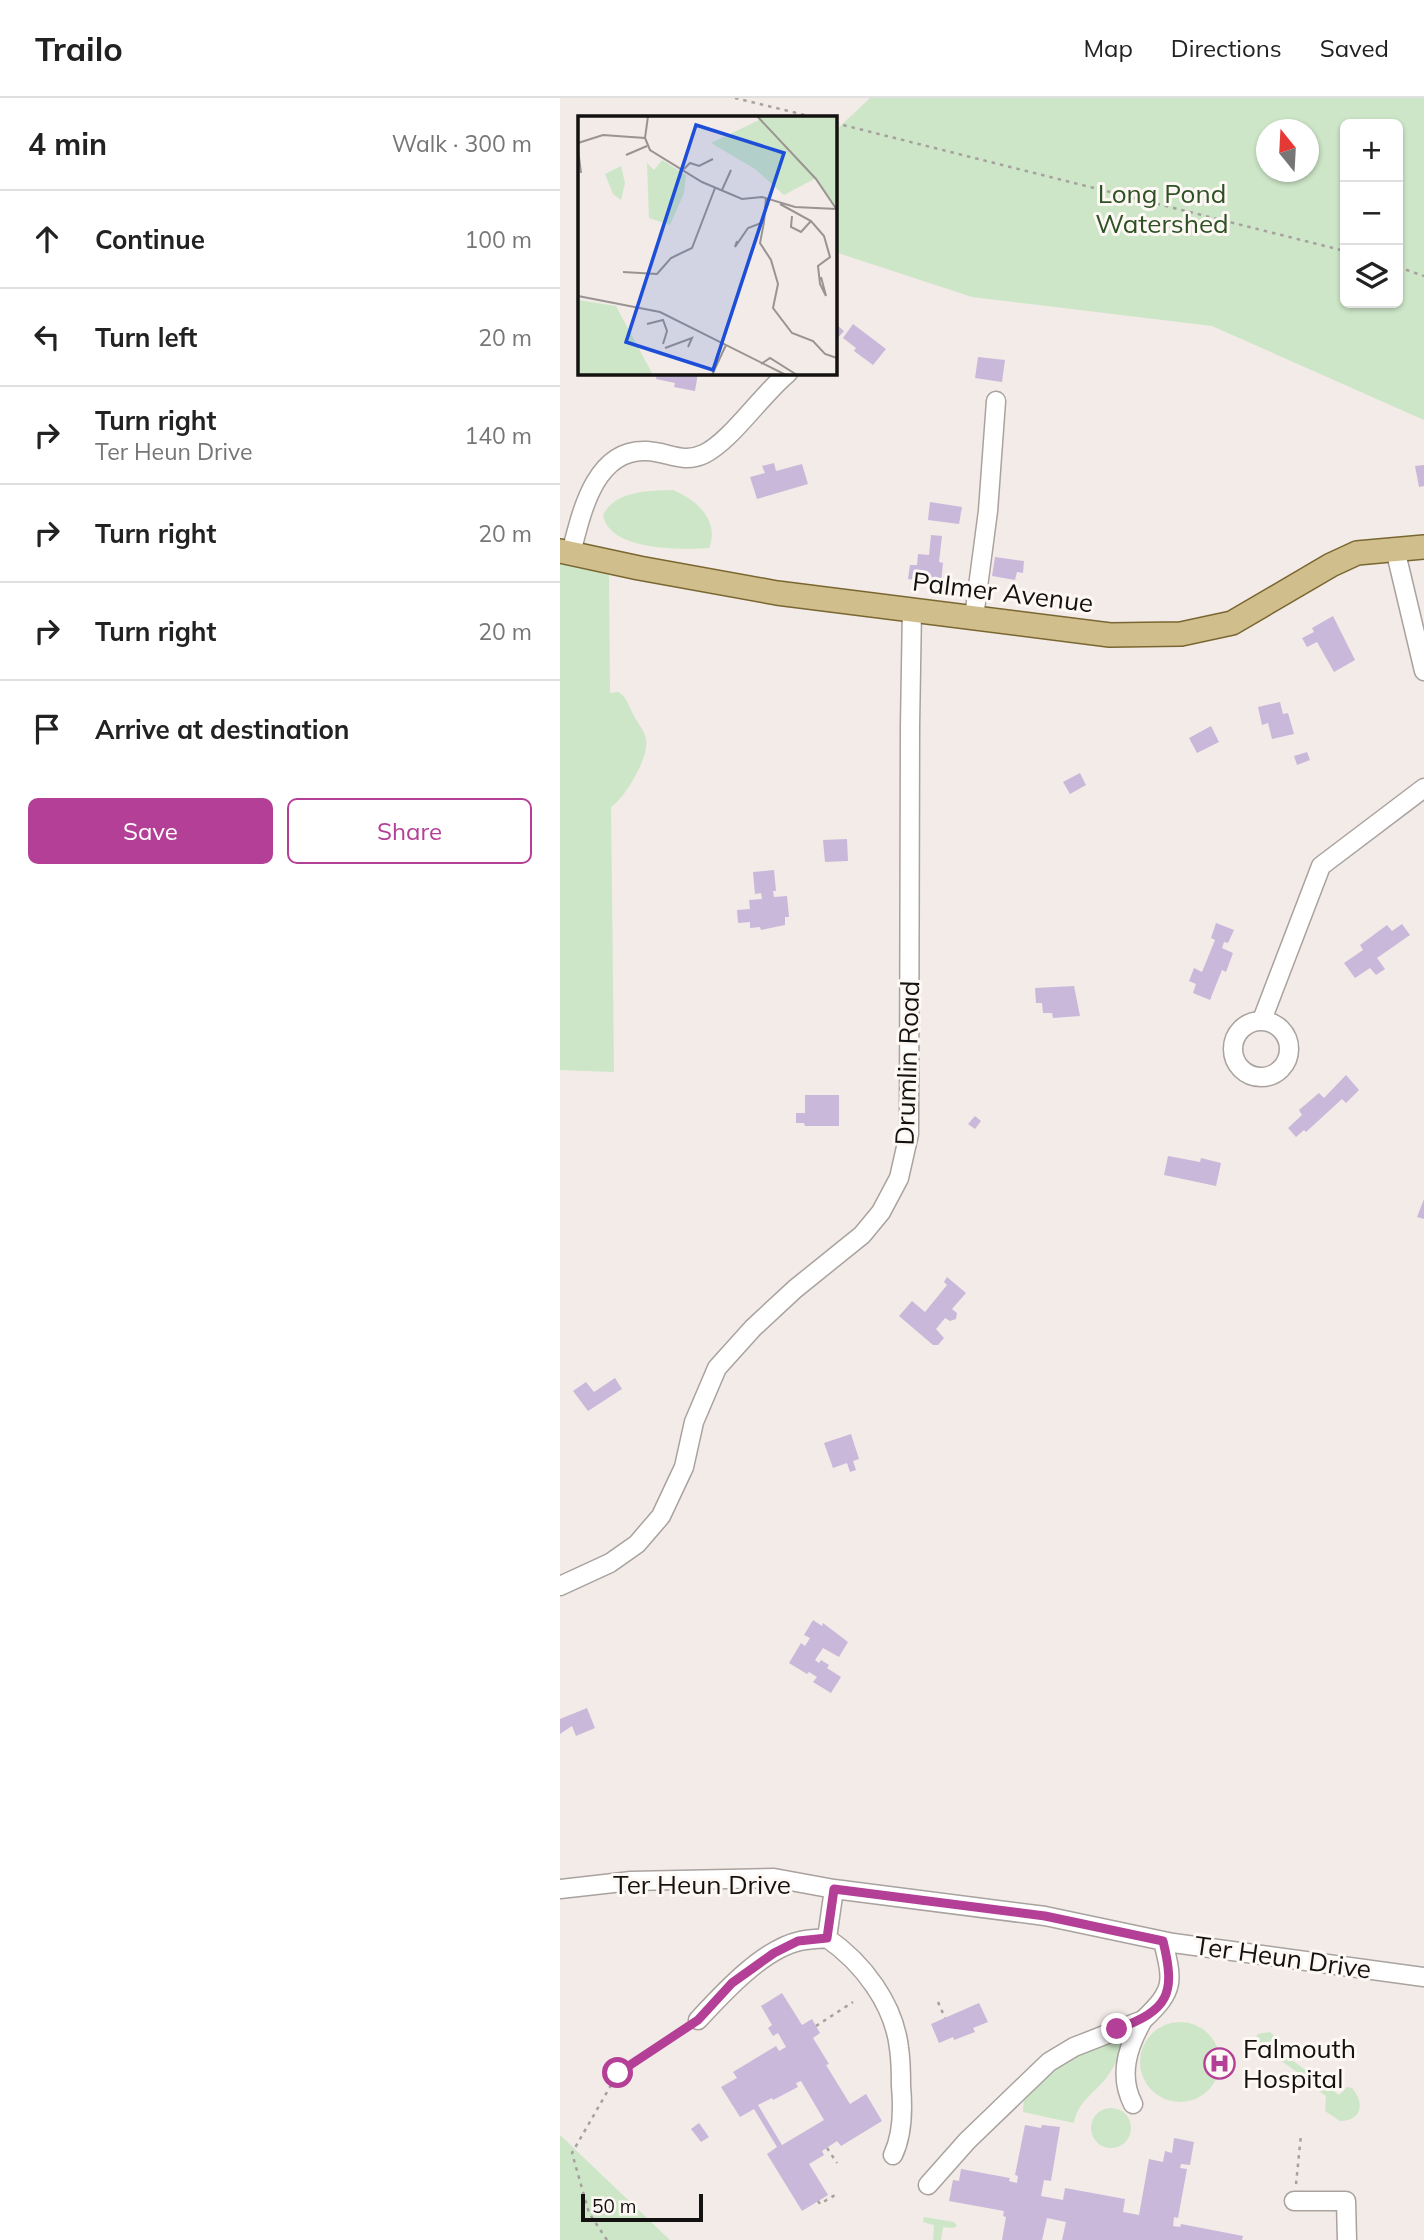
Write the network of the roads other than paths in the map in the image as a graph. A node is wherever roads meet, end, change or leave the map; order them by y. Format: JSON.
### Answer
{"nodes":[{"id":1,"x":787,"y":374,"type":"edge"},
{"id":2,"x":996,"y":401,"type":"dead end"},
{"id":3,"x":1424,"y":547,"type":"edge"},
{"id":4,"x":1395,"y":548,"type":"junction"},
{"id":5,"x":565,"y":552,"type":"edge"},
{"id":6,"x":912,"y":609,"type":"junction"},
{"id":7,"x":974,"y":617,"type":"junction"},
{"id":8,"x":1424,"y":671,"type":"edge"},
{"id":9,"x":1424,"y":788,"type":"edge"},
{"id":10,"x":1262,"y":1020,"type":"dead end"},
{"id":11,"x":560,"y":1586,"type":"edge"},
{"id":12,"x":560,"y":1889,"type":"edge"},
{"id":13,"x":834,"y":1889,"type":"junction"},
{"id":14,"x":827,"y":1938,"type":"junction"},
{"id":15,"x":1163,"y":1941,"type":"junction"},
{"id":16,"x":1424,"y":1977,"type":"edge"},
{"id":17,"x":698,"y":2020,"type":"road end"},
{"id":18,"x":1143,"y":2020,"type":"junction"},
{"id":19,"x":1133,"y":2104,"type":"dead end"},
{"id":20,"x":894,"y":2155,"type":"dead end"},
{"id":21,"x":928,"y":2185,"type":"dead end"},
{"id":22,"x":1295,"y":2193,"type":"road end"},
{"id":23,"x":1347,"y":2240,"type":"edge"}],
"edges":[{"from":1,"to":5,"type":"street"},
{"from":2,"to":7,"type":"street"},
{"from":3,"to":4,"type":"main road","name":"Palmer Avenue"},
{"from":4,"to":7,"type":"main road","name":"Palmer Avenue"},
{"from":4,"to":8,"type":"street"},
{"from":5,"to":6,"type":"main road","name":"Palmer Avenue"},
{"from":6,"to":7,"type":"main road","name":"Palmer Avenue"},
{"from":6,"to":11,"type":"street","name":"Drumlin Road"},
{"from":9,"to":10,"type":"street"},
{"from":12,"to":13,"type":"street","name":"Ter Heun Drive"},
{"from":13,"to":14,"type":"street"},
{"from":13,"to":15,"type":"street","name":"Ter Heun Drive"},
{"from":14,"to":17,"type":"street"},
{"from":14,"to":20,"type":"street"},
{"from":15,"to":16,"type":"street","name":"Ter Heun Drive"},
{"from":15,"to":18,"type":"street"},
{"from":18,"to":19,"type":"street"},
{"from":18,"to":21,"type":"street"},
{"from":22,"to":23,"type":"street"}]}
